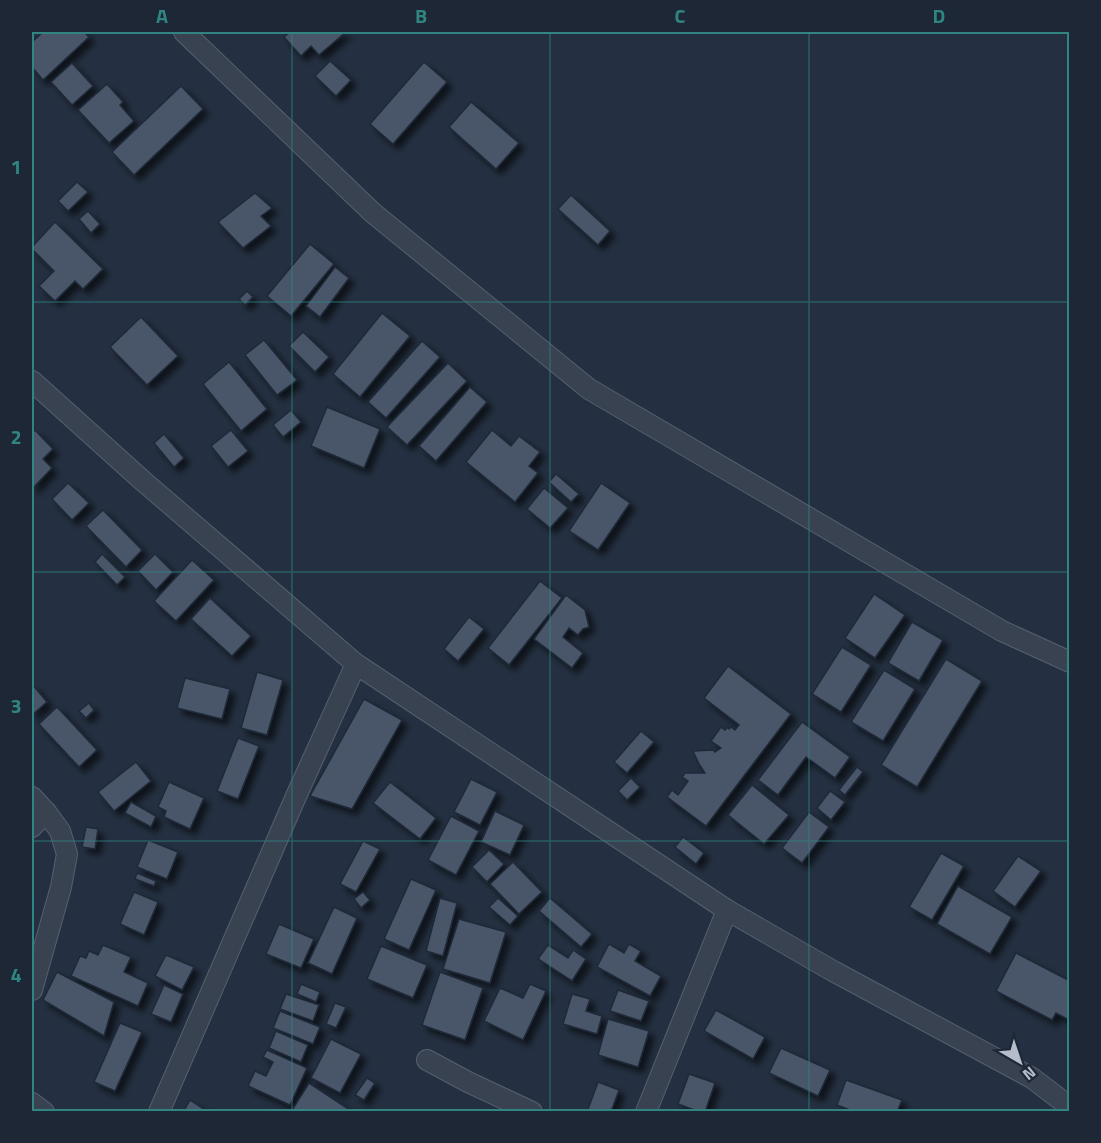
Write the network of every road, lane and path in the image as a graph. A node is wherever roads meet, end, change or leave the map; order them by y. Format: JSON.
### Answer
{"nodes":[{"id":1,"x":184,"y":32,"type":"edge"},
{"id":2,"x":32,"y":381,"type":"edge"},
{"id":3,"x":1070,"y":662,"type":"edge"},
{"id":4,"x":356,"y":664,"type":"junction"},
{"id":5,"x":32,"y":797,"type":"edge"},
{"id":6,"x":46,"y":812,"type":"junction"},
{"id":7,"x":32,"y":827,"type":"edge"},
{"id":8,"x":727,"y":910,"type":"junction"},
{"id":9,"x":32,"y":990,"type":"edge"},
{"id":10,"x":427,"y":1060,"type":"dead end"},
{"id":11,"x":32,"y":1103,"type":"edge"},
{"id":12,"x":1070,"y":1107,"type":"edge"},
{"id":13,"x":44,"y":1112,"type":"edge"},
{"id":14,"x":159,"y":1112,"type":"edge"},
{"id":15,"x":532,"y":1112,"type":"edge"},
{"id":16,"x":646,"y":1112,"type":"edge"}],
"edges":[{"from":1,"to":3,"type":"street"},
{"from":2,"to":4,"type":"street"},
{"from":4,"to":8,"type":"street"},
{"from":4,"to":14,"type":"street"},
{"from":5,"to":6,"type":"street"},
{"from":6,"to":7,"type":"street"},
{"from":6,"to":9,"type":"street"},
{"from":8,"to":12,"type":"street"},
{"from":8,"to":16,"type":"street"},
{"from":10,"to":15,"type":"street"},
{"from":11,"to":13,"type":"street"}]}
